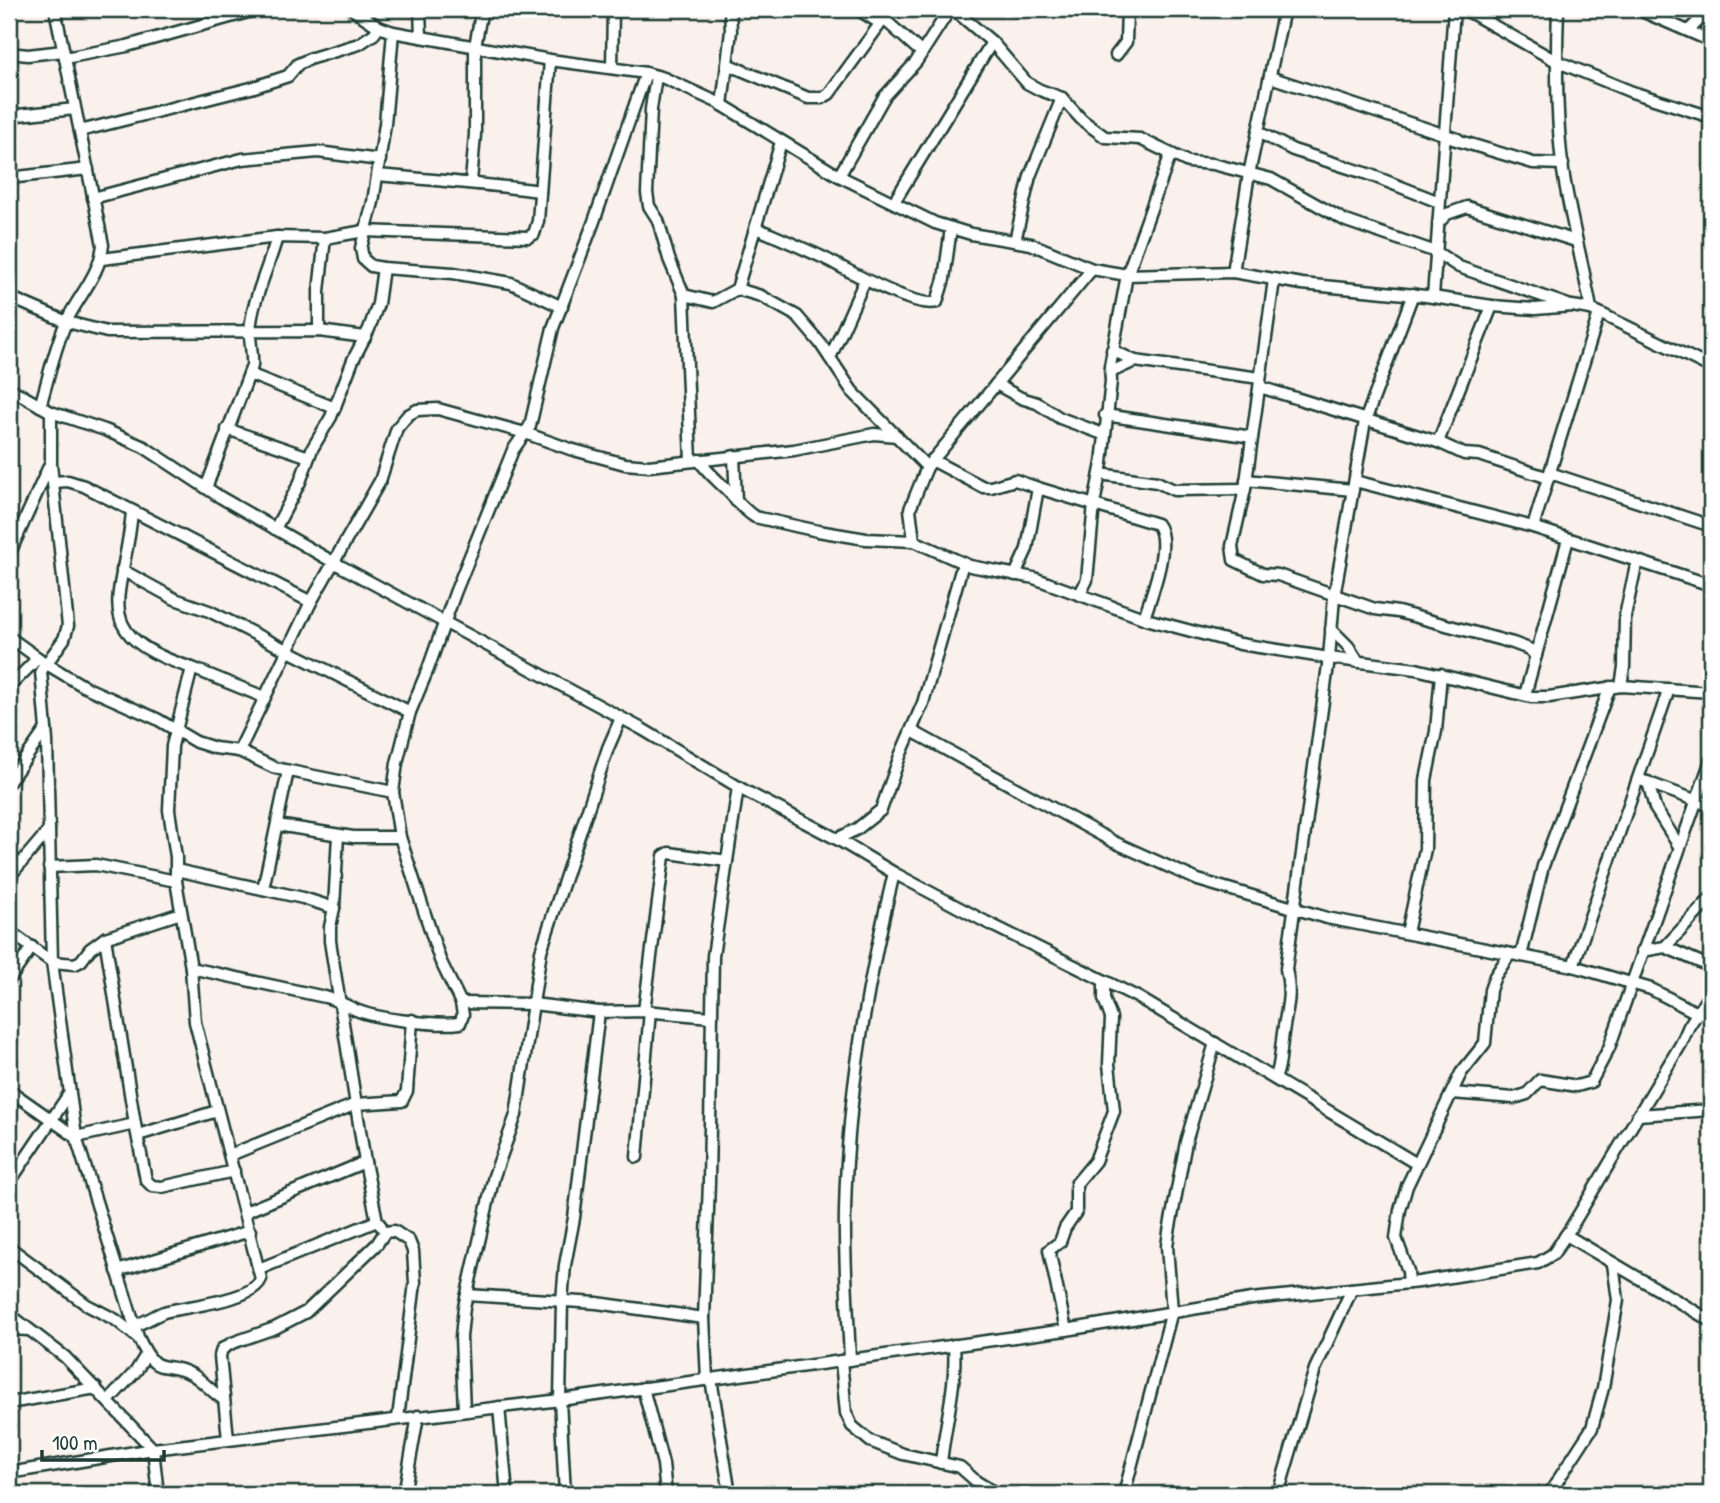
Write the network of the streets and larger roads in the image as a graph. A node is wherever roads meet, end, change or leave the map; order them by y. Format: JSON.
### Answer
{"nodes":[{"id":1,"x":55,"y":9,"type":"edge"},
{"id":2,"x":259,"y":9,"type":"edge"},
{"id":3,"x":352,"y":9,"type":"edge"},
{"id":4,"x":420,"y":9,"type":"edge"},
{"id":5,"x":482,"y":9,"type":"edge"},
{"id":6,"x":613,"y":9,"type":"edge"},
{"id":7,"x":742,"y":9,"type":"edge"},
{"id":8,"x":857,"y":9,"type":"edge"},
{"id":9,"x":891,"y":9,"type":"edge"},
{"id":10,"x":952,"y":9,"type":"edge"},
{"id":11,"x":1127,"y":9,"type":"edge"},
{"id":12,"x":1284,"y":9,"type":"edge"},
{"id":13,"x":1454,"y":9,"type":"edge"},
{"id":14,"x":1466,"y":9,"type":"edge"},
{"id":15,"x":1558,"y":9,"type":"edge"},
{"id":16,"x":1637,"y":9,"type":"edge"},
{"id":17,"x":1711,"y":9,"type":"edge"},
{"id":18,"x":730,"y":11,"type":"edge"},
{"id":19,"x":881,"y":19,"type":"junction"},
{"id":20,"x":379,"y":27,"type":"junction"},
{"id":21,"x":1689,"y":30,"type":"junction"},
{"id":22,"x":393,"y":32,"type":"junction"},
{"id":23,"x":421,"y":37,"type":"junction"},
{"id":24,"x":1711,"y":41,"type":"edge"},
{"id":25,"x":992,"y":42,"type":"junction"},
{"id":26,"x":475,"y":46,"type":"junction"},
{"id":27,"x":9,"y":54,"type":"edge"},
{"id":28,"x":64,"y":54,"type":"junction"},
{"id":29,"x":922,"y":54,"type":"junction"},
{"id":30,"x":1116,"y":55,"type":"dead end"},
{"id":31,"x":550,"y":60,"type":"junction"},
{"id":32,"x":1556,"y":61,"type":"junction"},
{"id":33,"x":727,"y":64,"type":"junction"},
{"id":34,"x":612,"y":68,"type":"junction"},
{"id":35,"x":651,"y":75,"type":"junction"},
{"id":36,"x":1270,"y":77,"type":"junction"},
{"id":37,"x":1062,"y":99,"type":"junction"},
{"id":38,"x":722,"y":105,"type":"junction"},
{"id":39,"x":75,"y":109,"type":"junction"},
{"id":40,"x":9,"y":116,"type":"edge"},
{"id":41,"x":1711,"y":117,"type":"edge"},
{"id":42,"x":80,"y":131,"type":"junction"},
{"id":43,"x":1258,"y":132,"type":"junction"},
{"id":44,"x":1443,"y":137,"type":"junction"},
{"id":45,"x":781,"y":142,"type":"junction"},
{"id":46,"x":1170,"y":156,"type":"junction"},
{"id":47,"x":380,"y":160,"type":"junction"},
{"id":48,"x":1563,"y":164,"type":"junction"},
{"id":49,"x":88,"y":169,"type":"junction"},
{"id":50,"x":1249,"y":174,"type":"junction"},
{"id":51,"x":378,"y":175,"type":"junction"},
{"id":52,"x":839,"y":176,"type":"junction"},
{"id":53,"x":9,"y":178,"type":"edge"},
{"id":54,"x":471,"y":182,"type":"junction"},
{"id":55,"x":540,"y":191,"type":"junction"},
{"id":56,"x":93,"y":198,"type":"junction"},
{"id":57,"x":894,"y":202,"type":"junction"},
{"id":58,"x":1439,"y":202,"type":"junction"},
{"id":59,"x":1438,"y":223,"type":"junction"},
{"id":60,"x":756,"y":228,"type":"junction"},
{"id":61,"x":951,"y":228,"type":"junction"},
{"id":62,"x":364,"y":231,"type":"junction"},
{"id":63,"x":277,"y":237,"type":"junction"},
{"id":64,"x":325,"y":237,"type":"junction"},
{"id":65,"x":1015,"y":241,"type":"junction"},
{"id":66,"x":1576,"y":241,"type":"junction"},
{"id":67,"x":1436,"y":252,"type":"junction"},
{"id":68,"x":102,"y":259,"type":"junction"},
{"id":69,"x":383,"y":268,"type":"junction"},
{"id":70,"x":1092,"y":268,"type":"junction"},
{"id":71,"x":1233,"y":272,"type":"junction"},
{"id":72,"x":1127,"y":275,"type":"junction"},
{"id":73,"x":865,"y":280,"type":"junction"},
{"id":74,"x":1274,"y":280,"type":"junction"},
{"id":75,"x":737,"y":289,"type":"junction"},
{"id":76,"x":684,"y":295,"type":"junction"},
{"id":77,"x":1413,"y":295,"type":"junction"},
{"id":78,"x":9,"y":297,"type":"edge"},
{"id":79,"x":1433,"y":297,"type":"junction"},
{"id":80,"x":1492,"y":306,"type":"junction"},
{"id":81,"x":1572,"y":306,"type":"junction"},
{"id":82,"x":562,"y":307,"type":"junction"},
{"id":83,"x":1595,"y":311,"type":"junction"},
{"id":84,"x":66,"y":322,"type":"junction"},
{"id":85,"x":319,"y":331,"type":"junction"},
{"id":86,"x":250,"y":333,"type":"junction"},
{"id":87,"x":365,"y":337,"type":"junction"},
{"id":88,"x":1112,"y":350,"type":"junction"},
{"id":89,"x":830,"y":358,"type":"junction"},
{"id":90,"x":1135,"y":361,"type":"junction"},
{"id":91,"x":1709,"y":365,"type":"edge"},
{"id":92,"x":1111,"y":372,"type":"junction"},
{"id":93,"x":249,"y":374,"type":"junction"},
{"id":94,"x":1260,"y":383,"type":"junction"},
{"id":95,"x":996,"y":384,"type":"junction"},
{"id":96,"x":9,"y":388,"type":"edge"},
{"id":97,"x":40,"y":406,"type":"junction"},
{"id":98,"x":335,"y":408,"type":"junction"},
{"id":99,"x":51,"y":412,"type":"junction"},
{"id":100,"x":1105,"y":415,"type":"junction"},
{"id":101,"x":1365,"y":421,"type":"junction"},
{"id":102,"x":228,"y":429,"type":"junction"},
{"id":103,"x":525,"y":433,"type":"junction"},
{"id":104,"x":1103,"y":434,"type":"junction"},
{"id":105,"x":897,"y":436,"type":"junction"},
{"id":106,"x":1252,"y":437,"type":"junction"},
{"id":107,"x":1438,"y":442,"type":"junction"},
{"id":108,"x":734,"y":456,"type":"junction"},
{"id":109,"x":309,"y":457,"type":"junction"},
{"id":110,"x":695,"y":460,"type":"junction"},
{"id":111,"x":929,"y":463,"type":"junction"},
{"id":112,"x":51,"y":464,"type":"junction"},
{"id":113,"x":1100,"y":474,"type":"junction"},
{"id":114,"x":1550,"y":475,"type":"junction"},
{"id":115,"x":53,"y":482,"type":"junction"},
{"id":116,"x":1246,"y":485,"type":"junction"},
{"id":117,"x":1354,"y":486,"type":"junction"},
{"id":118,"x":206,"y":488,"type":"junction"},
{"id":119,"x":1038,"y":488,"type":"junction"},
{"id":120,"x":736,"y":501,"type":"junction"},
{"id":121,"x":1094,"y":504,"type":"junction"},
{"id":122,"x":132,"y":510,"type":"junction"},
{"id":123,"x":1711,"y":526,"type":"edge"},
{"id":124,"x":1533,"y":527,"type":"junction"},
{"id":125,"x":275,"y":529,"type":"junction"},
{"id":126,"x":1568,"y":539,"type":"junction"},
{"id":127,"x":914,"y":541,"type":"junction"},
{"id":128,"x":9,"y":555,"type":"edge"},
{"id":129,"x":1637,"y":561,"type":"junction"},
{"id":130,"x":333,"y":562,"type":"junction"},
{"id":131,"x":963,"y":563,"type":"junction"},
{"id":132,"x":122,"y":570,"type":"junction"},
{"id":133,"x":1015,"y":575,"type":"junction"},
{"id":134,"x":1711,"y":585,"type":"edge"},
{"id":135,"x":1080,"y":594,"type":"junction"},
{"id":136,"x":1334,"y":594,"type":"junction"},
{"id":137,"x":311,"y":602,"type":"junction"},
{"id":138,"x":1144,"y":618,"type":"junction"},
{"id":139,"x":444,"y":621,"type":"junction"},
{"id":140,"x":1331,"y":629,"type":"junction"},
{"id":141,"x":9,"y":637,"type":"edge"},
{"id":142,"x":289,"y":652,"type":"junction"},
{"id":143,"x":1536,"y":656,"type":"junction"},
{"id":144,"x":1329,"y":658,"type":"junction"},
{"id":145,"x":41,"y":661,"type":"junction"},
{"id":146,"x":1358,"y":662,"type":"junction"},
{"id":147,"x":192,"y":668,"type":"junction"},
{"id":148,"x":1441,"y":674,"type":"junction"},
{"id":149,"x":1615,"y":686,"type":"junction"},
{"id":150,"x":9,"y":687,"type":"edge"},
{"id":151,"x":1669,"y":689,"type":"junction"},
{"id":152,"x":1711,"y":692,"type":"edge"},
{"id":153,"x":1525,"y":695,"type":"junction"},
{"id":154,"x":264,"y":697,"type":"junction"},
{"id":155,"x":410,"y":712,"type":"junction"},
{"id":156,"x":621,"y":718,"type":"junction"},
{"id":157,"x":46,"y":729,"type":"junction"},
{"id":158,"x":177,"y":730,"type":"junction"},
{"id":159,"x":912,"y":731,"type":"junction"},
{"id":160,"x":239,"y":751,"type":"junction"},
{"id":161,"x":1711,"y":760,"type":"edge"},
{"id":162,"x":288,"y":771,"type":"junction"},
{"id":163,"x":1643,"y":780,"type":"junction"},
{"id":164,"x":9,"y":782,"type":"edge"},
{"id":165,"x":738,"y":787,"type":"junction"},
{"id":166,"x":393,"y":792,"type":"junction"},
{"id":167,"x":1678,"y":794,"type":"junction"},
{"id":168,"x":1696,"y":799,"type":"junction"},
{"id":169,"x":1656,"y":801,"type":"junction"},
{"id":170,"x":1711,"y":806,"type":"edge"},
{"id":171,"x":277,"y":825,"type":"junction"},
{"id":172,"x":49,"y":830,"type":"junction"},
{"id":173,"x":338,"y":835,"type":"junction"},
{"id":174,"x":400,"y":838,"type":"junction"},
{"id":175,"x":837,"y":839,"type":"junction"},
{"id":176,"x":1679,"y":846,"type":"junction"},
{"id":177,"x":727,"y":861,"type":"junction"},
{"id":178,"x":49,"y":867,"type":"junction"},
{"id":179,"x":894,"y":873,"type":"junction"},
{"id":180,"x":176,"y":876,"type":"junction"},
{"id":181,"x":9,"y":877,"type":"edge"},
{"id":182,"x":263,"y":889,"type":"junction"},
{"id":183,"x":1711,"y":898,"type":"edge"},
{"id":184,"x":334,"y":908,"type":"junction"},
{"id":185,"x":1294,"y":908,"type":"junction"},
{"id":186,"x":181,"y":913,"type":"junction"},
{"id":187,"x":9,"y":931,"type":"edge"},
{"id":188,"x":1407,"y":933,"type":"junction"},
{"id":189,"x":105,"y":938,"type":"junction"},
{"id":190,"x":32,"y":947,"type":"junction"},
{"id":191,"x":1665,"y":947,"type":"junction"},
{"id":192,"x":1492,"y":951,"type":"junction"},
{"id":193,"x":1642,"y":951,"type":"junction"},
{"id":194,"x":1516,"y":955,"type":"junction"},
{"id":195,"x":52,"y":962,"type":"junction"},
{"id":196,"x":1573,"y":966,"type":"junction"},
{"id":197,"x":1711,"y":967,"type":"edge"},
{"id":198,"x":191,"y":968,"type":"junction"},
{"id":199,"x":1500,"y":968,"type":"junction"},
{"id":200,"x":9,"y":980,"type":"edge"},
{"id":201,"x":1104,"y":981,"type":"junction"},
{"id":202,"x":1631,"y":983,"type":"junction"},
{"id":203,"x":1710,"y":997,"type":"edge"},
{"id":204,"x":340,"y":1000,"type":"junction"},
{"id":205,"x":461,"y":1003,"type":"junction"},
{"id":206,"x":533,"y":1004,"type":"junction"},
{"id":207,"x":647,"y":1011,"type":"junction"},
{"id":208,"x":599,"y":1012,"type":"junction"},
{"id":209,"x":1697,"y":1013,"type":"junction"},
{"id":210,"x":711,"y":1017,"type":"junction"},
{"id":211,"x":412,"y":1020,"type":"junction"},
{"id":212,"x":1215,"y":1043,"type":"junction"},
{"id":213,"x":1275,"y":1079,"type":"junction"},
{"id":214,"x":9,"y":1090,"type":"edge"},
{"id":215,"x":1452,"y":1093,"type":"junction"},
{"id":216,"x":69,"y":1094,"type":"junction"},
{"id":217,"x":356,"y":1104,"type":"junction"},
{"id":218,"x":1711,"y":1110,"type":"edge"},
{"id":219,"x":217,"y":1111,"type":"junction"},
{"id":220,"x":1638,"y":1115,"type":"junction"},
{"id":221,"x":51,"y":1120,"type":"junction"},
{"id":222,"x":136,"y":1129,"type":"junction"},
{"id":223,"x":76,"y":1138,"type":"junction"},
{"id":224,"x":230,"y":1154,"type":"junction"},
{"id":225,"x":636,"y":1157,"type":"dead end"},
{"id":226,"x":365,"y":1162,"type":"junction"},
{"id":227,"x":1417,"y":1164,"type":"junction"},
{"id":228,"x":234,"y":1171,"type":"junction"},
{"id":229,"x":9,"y":1183,"type":"edge"},
{"id":230,"x":245,"y":1212,"type":"junction"},
{"id":231,"x":377,"y":1221,"type":"junction"},
{"id":232,"x":250,"y":1231,"type":"junction"},
{"id":233,"x":385,"y":1232,"type":"junction"},
{"id":234,"x":1566,"y":1235,"type":"junction"},
{"id":235,"x":9,"y":1247,"type":"edge"},
{"id":236,"x":1613,"y":1265,"type":"junction"},
{"id":237,"x":259,"y":1269,"type":"junction"},
{"id":238,"x":117,"y":1270,"type":"junction"},
{"id":239,"x":1409,"y":1283,"type":"junction"},
{"id":240,"x":1352,"y":1289,"type":"junction"},
{"id":241,"x":467,"y":1295,"type":"junction"},
{"id":242,"x":562,"y":1301,"type":"junction"},
{"id":243,"x":1172,"y":1311,"type":"junction"},
{"id":244,"x":9,"y":1314,"type":"edge"},
{"id":245,"x":704,"y":1318,"type":"junction"},
{"id":246,"x":1711,"y":1321,"type":"edge"},
{"id":247,"x":134,"y":1326,"type":"junction"},
{"id":248,"x":9,"y":1329,"type":"edge"},
{"id":249,"x":32,"y":1330,"type":"junction"},
{"id":250,"x":1066,"y":1330,"type":"junction"},
{"id":251,"x":138,"y":1337,"type":"junction"},
{"id":252,"x":954,"y":1345,"type":"junction"},
{"id":253,"x":146,"y":1355,"type":"junction"},
{"id":254,"x":846,"y":1361,"type":"junction"},
{"id":255,"x":709,"y":1379,"type":"junction"},
{"id":256,"x":96,"y":1388,"type":"junction"},
{"id":257,"x":643,"y":1388,"type":"junction"},
{"id":258,"x":223,"y":1399,"type":"junction"},
{"id":259,"x":560,"y":1400,"type":"junction"},
{"id":260,"x":108,"y":1401,"type":"junction"},
{"id":261,"x":9,"y":1403,"type":"edge"},
{"id":262,"x":499,"y":1407,"type":"junction"},
{"id":263,"x":464,"y":1410,"type":"junction"},
{"id":264,"x":418,"y":1416,"type":"junction"},
{"id":265,"x":398,"y":1418,"type":"junction"},
{"id":266,"x":228,"y":1439,"type":"junction"},
{"id":267,"x":153,"y":1449,"type":"junction"},
{"id":268,"x":941,"y":1463,"type":"junction"},
{"id":269,"x":9,"y":1473,"type":"edge"},
{"id":270,"x":158,"y":1494,"type":"edge"},
{"id":271,"x":404,"y":1494,"type":"edge"},
{"id":272,"x":507,"y":1494,"type":"edge"},
{"id":273,"x":565,"y":1494,"type":"edge"},
{"id":274,"x":666,"y":1494,"type":"edge"},
{"id":275,"x":730,"y":1494,"type":"edge"},
{"id":276,"x":997,"y":1494,"type":"edge"},
{"id":277,"x":1124,"y":1494,"type":"edge"},
{"id":278,"x":1278,"y":1494,"type":"edge"},
{"id":279,"x":1549,"y":1494,"type":"edge"}],
"edges":[{"from":1,"to":28,"type":"street"},
{"from":2,"to":28,"type":"street"},
{"from":3,"to":20,"type":"street"},
{"from":4,"to":23,"type":"street"},
{"from":5,"to":26,"type":"street"},
{"from":6,"to":34,"type":"street"},
{"from":7,"to":18,"type":"street"},
{"from":8,"to":19,"type":"street"},
{"from":9,"to":19,"type":"street"},
{"from":10,"to":25,"type":"street"},
{"from":10,"to":29,"type":"street"},
{"from":11,"to":30,"type":"street"},
{"from":12,"to":36,"type":"street"},
{"from":13,"to":44,"type":"street"},
{"from":14,"to":32,"type":"street"},
{"from":15,"to":32,"type":"street"},
{"from":16,"to":21,"type":"street"},
{"from":17,"to":21,"type":"street"},
{"from":18,"to":33,"type":"street"},
{"from":19,"to":29,"type":"street"},
{"from":19,"to":33,"type":"street"},
{"from":20,"to":22,"type":"street"},
{"from":20,"to":42,"type":"street"},
{"from":21,"to":24,"type":"street"},
{"from":22,"to":23,"type":"street"},
{"from":22,"to":47,"type":"street"},
{"from":23,"to":26,"type":"street"},
{"from":25,"to":37,"type":"street"},
{"from":25,"to":57,"type":"street"},
{"from":26,"to":31,"type":"street"},
{"from":26,"to":54,"type":"street"},
{"from":27,"to":28,"type":"street"},
{"from":28,"to":39,"type":"street"},
{"from":29,"to":52,"type":"street"},
{"from":31,"to":34,"type":"street"},
{"from":31,"to":55,"type":"street"},
{"from":32,"to":41,"type":"street"},
{"from":32,"to":48,"type":"street"},
{"from":33,"to":38,"type":"street"},
{"from":34,"to":35,"type":"street"},
{"from":35,"to":38,"type":"street"},
{"from":35,"to":76,"type":"street"},
{"from":35,"to":82,"type":"street"},
{"from":36,"to":43,"type":"street"},
{"from":36,"to":44,"type":"street"},
{"from":37,"to":46,"type":"street"},
{"from":37,"to":65,"type":"street"},
{"from":38,"to":45,"type":"street"},
{"from":39,"to":40,"type":"street"},
{"from":39,"to":42,"type":"street"},
{"from":42,"to":49,"type":"street"},
{"from":43,"to":50,"type":"street"},
{"from":43,"to":58,"type":"street"},
{"from":44,"to":48,"type":"street"},
{"from":44,"to":58,"type":"street"},
{"from":45,"to":52,"type":"street"},
{"from":45,"to":60,"type":"street"},
{"from":46,"to":50,"type":"street"},
{"from":46,"to":72,"type":"street"},
{"from":47,"to":51,"type":"street"},
{"from":47,"to":56,"type":"street"},
{"from":48,"to":66,"type":"street"},
{"from":49,"to":53,"type":"street"},
{"from":49,"to":56,"type":"street"},
{"from":50,"to":67,"type":"street"},
{"from":50,"to":71,"type":"street"},
{"from":51,"to":54,"type":"street"},
{"from":51,"to":62,"type":"street"},
{"from":52,"to":57,"type":"street"},
{"from":54,"to":55,"type":"street"},
{"from":55,"to":62,"type":"street"},
{"from":56,"to":68,"type":"street"},
{"from":57,"to":61,"type":"street"},
{"from":58,"to":59,"type":"street"},
{"from":59,"to":66,"type":"street"},
{"from":59,"to":67,"type":"street"},
{"from":60,"to":73,"type":"street"},
{"from":60,"to":75,"type":"street"},
{"from":61,"to":65,"type":"street"},
{"from":61,"to":73,"type":"street"},
{"from":62,"to":64,"type":"street"},
{"from":62,"to":69,"type":"street"},
{"from":63,"to":64,"type":"street"},
{"from":63,"to":68,"type":"street"},
{"from":63,"to":86,"type":"street"},
{"from":64,"to":85,"type":"street"},
{"from":65,"to":70,"type":"street"},
{"from":66,"to":83,"type":"street"},
{"from":67,"to":79,"type":"street"},
{"from":67,"to":81,"type":"street"},
{"from":68,"to":84,"type":"street"},
{"from":69,"to":82,"type":"street"},
{"from":69,"to":87,"type":"street"},
{"from":70,"to":72,"type":"street"},
{"from":70,"to":95,"type":"street"},
{"from":71,"to":72,"type":"street"},
{"from":71,"to":74,"type":"street"},
{"from":72,"to":88,"type":"street"},
{"from":73,"to":89,"type":"street"},
{"from":74,"to":77,"type":"street"},
{"from":74,"to":94,"type":"street"},
{"from":75,"to":76,"type":"street"},
{"from":75,"to":89,"type":"street"},
{"from":76,"to":110,"type":"street"},
{"from":77,"to":79,"type":"street"},
{"from":77,"to":101,"type":"street"},
{"from":78,"to":84,"type":"street"},
{"from":79,"to":80,"type":"street"},
{"from":80,"to":81,"type":"street"},
{"from":80,"to":107,"type":"street"},
{"from":81,"to":83,"type":"street"},
{"from":82,"to":103,"type":"street"},
{"from":83,"to":91,"type":"street"},
{"from":83,"to":114,"type":"street"},
{"from":84,"to":86,"type":"street"},
{"from":84,"to":97,"type":"street"},
{"from":85,"to":86,"type":"street"},
{"from":85,"to":87,"type":"street"},
{"from":86,"to":93,"type":"street"},
{"from":87,"to":98,"type":"street"},
{"from":88,"to":90,"type":"street"},
{"from":88,"to":92,"type":"street"},
{"from":89,"to":105,"type":"street"},
{"from":90,"to":92,"type":"street"},
{"from":90,"to":94,"type":"street"},
{"from":92,"to":100,"type":"street"},
{"from":93,"to":98,"type":"street"},
{"from":93,"to":102,"type":"street"},
{"from":94,"to":101,"type":"street"},
{"from":94,"to":106,"type":"street"},
{"from":95,"to":104,"type":"street"},
{"from":95,"to":111,"type":"street"},
{"from":96,"to":97,"type":"street"},
{"from":97,"to":99,"type":"street"},
{"from":98,"to":109,"type":"street"},
{"from":99,"to":112,"type":"street"},
{"from":99,"to":118,"type":"street"},
{"from":100,"to":104,"type":"street"},
{"from":100,"to":106,"type":"street"},
{"from":101,"to":107,"type":"street"},
{"from":101,"to":117,"type":"street"},
{"from":102,"to":109,"type":"street"},
{"from":102,"to":118,"type":"street"},
{"from":103,"to":110,"type":"street"},
{"from":103,"to":130,"type":"street"},
{"from":103,"to":139,"type":"street"},
{"from":104,"to":113,"type":"street"},
{"from":105,"to":108,"type":"street"},
{"from":105,"to":111,"type":"street"},
{"from":106,"to":116,"type":"street"},
{"from":107,"to":114,"type":"street"},
{"from":108,"to":110,"type":"street"},
{"from":108,"to":120,"type":"street"},
{"from":109,"to":125,"type":"street"},
{"from":110,"to":120,"type":"street"},
{"from":111,"to":119,"type":"street"},
{"from":111,"to":127,"type":"street"},
{"from":112,"to":115,"type":"street"},
{"from":112,"to":128,"type":"street"},
{"from":113,"to":116,"type":"street"},
{"from":113,"to":121,"type":"street"},
{"from":114,"to":123,"type":"street"},
{"from":114,"to":124,"type":"street"},
{"from":115,"to":122,"type":"street"},
{"from":115,"to":145,"type":"street"},
{"from":116,"to":117,"type":"street"},
{"from":116,"to":136,"type":"street"},
{"from":117,"to":124,"type":"street"},
{"from":117,"to":136,"type":"street"},
{"from":118,"to":125,"type":"street"},
{"from":119,"to":121,"type":"street"},
{"from":119,"to":133,"type":"street"},
{"from":120,"to":127,"type":"street"},
{"from":121,"to":135,"type":"street"},
{"from":121,"to":138,"type":"street"},
{"from":122,"to":132,"type":"street"},
{"from":122,"to":137,"type":"street"},
{"from":124,"to":126,"type":"street"},
{"from":125,"to":130,"type":"street"},
{"from":126,"to":129,"type":"street"},
{"from":126,"to":143,"type":"street"},
{"from":127,"to":131,"type":"street"},
{"from":129,"to":134,"type":"street"},
{"from":129,"to":149,"type":"street"},
{"from":130,"to":137,"type":"street"},
{"from":130,"to":139,"type":"street"},
{"from":131,"to":133,"type":"street"},
{"from":131,"to":159,"type":"street"},
{"from":132,"to":142,"type":"street"},
{"from":132,"to":147,"type":"street"},
{"from":133,"to":135,"type":"street"},
{"from":135,"to":138,"type":"street"},
{"from":136,"to":140,"type":"street"},
{"from":136,"to":143,"type":"street"},
{"from":137,"to":142,"type":"street"},
{"from":138,"to":144,"type":"street"},
{"from":139,"to":155,"type":"street"},
{"from":139,"to":156,"type":"street"},
{"from":140,"to":144,"type":"street"},
{"from":140,"to":146,"type":"street"},
{"from":141,"to":145,"type":"street"},
{"from":142,"to":154,"type":"street"},
{"from":142,"to":155,"type":"street"},
{"from":143,"to":153,"type":"street"},
{"from":144,"to":146,"type":"street"},
{"from":144,"to":185,"type":"street"},
{"from":145,"to":150,"type":"street"},
{"from":145,"to":157,"type":"street"},
{"from":145,"to":158,"type":"street"},
{"from":146,"to":148,"type":"street"},
{"from":147,"to":154,"type":"street"},
{"from":147,"to":158,"type":"street"},
{"from":148,"to":153,"type":"street"},
{"from":148,"to":188,"type":"street"},
{"from":149,"to":151,"type":"street"},
{"from":149,"to":153,"type":"street"},
{"from":149,"to":194,"type":"street"},
{"from":151,"to":152,"type":"street"},
{"from":151,"to":163,"type":"street"},
{"from":154,"to":160,"type":"street"},
{"from":155,"to":166,"type":"street"},
{"from":156,"to":165,"type":"street"},
{"from":156,"to":206,"type":"street"},
{"from":157,"to":164,"type":"street"},
{"from":157,"to":172,"type":"street"},
{"from":158,"to":160,"type":"street"},
{"from":158,"to":180,"type":"street"},
{"from":159,"to":175,"type":"street"},
{"from":159,"to":185,"type":"street"},
{"from":160,"to":162,"type":"street"},
{"from":161,"to":168,"type":"street"},
{"from":162,"to":166,"type":"street"},
{"from":162,"to":171,"type":"street"},
{"from":163,"to":167,"type":"street"},
{"from":163,"to":169,"type":"street"},
{"from":163,"to":196,"type":"street"},
{"from":165,"to":175,"type":"street"},
{"from":165,"to":177,"type":"street"},
{"from":166,"to":174,"type":"street"},
{"from":167,"to":168,"type":"street"},
{"from":167,"to":169,"type":"street"},
{"from":168,"to":170,"type":"street"},
{"from":168,"to":176,"type":"street"},
{"from":169,"to":176,"type":"street"},
{"from":171,"to":173,"type":"street"},
{"from":171,"to":182,"type":"street"},
{"from":172,"to":178,"type":"street"},
{"from":172,"to":181,"type":"street"},
{"from":173,"to":174,"type":"street"},
{"from":173,"to":184,"type":"street"},
{"from":174,"to":205,"type":"street"},
{"from":175,"to":179,"type":"street"},
{"from":176,"to":193,"type":"street"},
{"from":177,"to":207,"type":"street"},
{"from":177,"to":210,"type":"street"},
{"from":178,"to":180,"type":"street"},
{"from":178,"to":195,"type":"street"},
{"from":179,"to":201,"type":"street"},
{"from":179,"to":254,"type":"street"},
{"from":180,"to":182,"type":"street"},
{"from":180,"to":186,"type":"street"},
{"from":182,"to":184,"type":"street"},
{"from":183,"to":191,"type":"street"},
{"from":184,"to":204,"type":"street"},
{"from":185,"to":188,"type":"street"},
{"from":185,"to":213,"type":"street"},
{"from":186,"to":189,"type":"street"},
{"from":186,"to":198,"type":"street"},
{"from":187,"to":190,"type":"street"},
{"from":188,"to":192,"type":"street"},
{"from":189,"to":195,"type":"street"},
{"from":189,"to":222,"type":"street"},
{"from":190,"to":195,"type":"street"},
{"from":190,"to":200,"type":"street"},
{"from":191,"to":193,"type":"street"},
{"from":191,"to":197,"type":"street"},
{"from":192,"to":194,"type":"street"},
{"from":192,"to":199,"type":"street"},
{"from":193,"to":202,"type":"street"},
{"from":194,"to":196,"type":"street"},
{"from":194,"to":199,"type":"street"},
{"from":195,"to":216,"type":"street"},
{"from":196,"to":202,"type":"street"},
{"from":198,"to":204,"type":"street"},
{"from":198,"to":219,"type":"street"},
{"from":199,"to":215,"type":"street"},
{"from":201,"to":212,"type":"street"},
{"from":201,"to":250,"type":"street"},
{"from":202,"to":209,"type":"street"},
{"from":202,"to":215,"type":"street"},
{"from":203,"to":209,"type":"street"},
{"from":204,"to":211,"type":"street"},
{"from":204,"to":217,"type":"street"},
{"from":205,"to":206,"type":"street"},
{"from":205,"to":211,"type":"street"},
{"from":206,"to":208,"type":"street"},
{"from":206,"to":241,"type":"street"},
{"from":207,"to":208,"type":"street"},
{"from":207,"to":210,"type":"street"},
{"from":207,"to":225,"type":"street"},
{"from":208,"to":242,"type":"street"},
{"from":209,"to":220,"type":"street"},
{"from":210,"to":245,"type":"street"},
{"from":211,"to":217,"type":"street"},
{"from":212,"to":213,"type":"street"},
{"from":212,"to":243,"type":"street"},
{"from":213,"to":227,"type":"street"},
{"from":214,"to":221,"type":"street"},
{"from":215,"to":227,"type":"street"},
{"from":216,"to":221,"type":"street"},
{"from":216,"to":223,"type":"street"},
{"from":217,"to":224,"type":"street"},
{"from":217,"to":226,"type":"street"},
{"from":218,"to":220,"type":"street"},
{"from":219,"to":222,"type":"street"},
{"from":219,"to":224,"type":"street"},
{"from":220,"to":234,"type":"street"},
{"from":221,"to":223,"type":"street"},
{"from":221,"to":229,"type":"street"},
{"from":222,"to":223,"type":"street"},
{"from":222,"to":228,"type":"street"},
{"from":223,"to":238,"type":"street"},
{"from":224,"to":228,"type":"street"},
{"from":226,"to":230,"type":"street"},
{"from":226,"to":231,"type":"street"},
{"from":227,"to":239,"type":"street"},
{"from":228,"to":230,"type":"street"},
{"from":230,"to":232,"type":"street"},
{"from":231,"to":233,"type":"street"},
{"from":231,"to":237,"type":"street"},
{"from":232,"to":237,"type":"street"},
{"from":232,"to":238,"type":"street"},
{"from":233,"to":258,"type":"street"},
{"from":233,"to":265,"type":"street"},
{"from":234,"to":236,"type":"street"},
{"from":234,"to":239,"type":"street"},
{"from":235,"to":251,"type":"street"},
{"from":236,"to":246,"type":"street"},
{"from":236,"to":279,"type":"street"},
{"from":237,"to":247,"type":"street"},
{"from":238,"to":247,"type":"street"},
{"from":239,"to":240,"type":"street"},
{"from":240,"to":243,"type":"street"},
{"from":240,"to":278,"type":"street"},
{"from":241,"to":242,"type":"street"},
{"from":241,"to":263,"type":"street"},
{"from":242,"to":245,"type":"street"},
{"from":242,"to":259,"type":"street"},
{"from":243,"to":250,"type":"street"},
{"from":243,"to":277,"type":"street"},
{"from":244,"to":249,"type":"street"},
{"from":245,"to":255,"type":"street"},
{"from":247,"to":251,"type":"street"},
{"from":248,"to":249,"type":"street"},
{"from":249,"to":256,"type":"street"},
{"from":250,"to":252,"type":"street"},
{"from":251,"to":253,"type":"street"},
{"from":252,"to":254,"type":"street"},
{"from":252,"to":268,"type":"street"},
{"from":253,"to":258,"type":"street"},
{"from":253,"to":260,"type":"street"},
{"from":254,"to":255,"type":"street"},
{"from":254,"to":268,"type":"street"},
{"from":255,"to":257,"type":"street"},
{"from":255,"to":275,"type":"street"},
{"from":256,"to":260,"type":"street"},
{"from":256,"to":261,"type":"street"},
{"from":257,"to":259,"type":"street"},
{"from":257,"to":274,"type":"street"},
{"from":258,"to":266,"type":"street"},
{"from":259,"to":262,"type":"street"},
{"from":259,"to":273,"type":"street"},
{"from":260,"to":267,"type":"street"},
{"from":262,"to":263,"type":"street"},
{"from":262,"to":272,"type":"street"},
{"from":263,"to":264,"type":"street"},
{"from":264,"to":265,"type":"street"},
{"from":264,"to":271,"type":"street"},
{"from":265,"to":266,"type":"street"},
{"from":266,"to":267,"type":"street"},
{"from":267,"to":269,"type":"street"},
{"from":267,"to":270,"type":"street"},
{"from":268,"to":276,"type":"street"}]}
